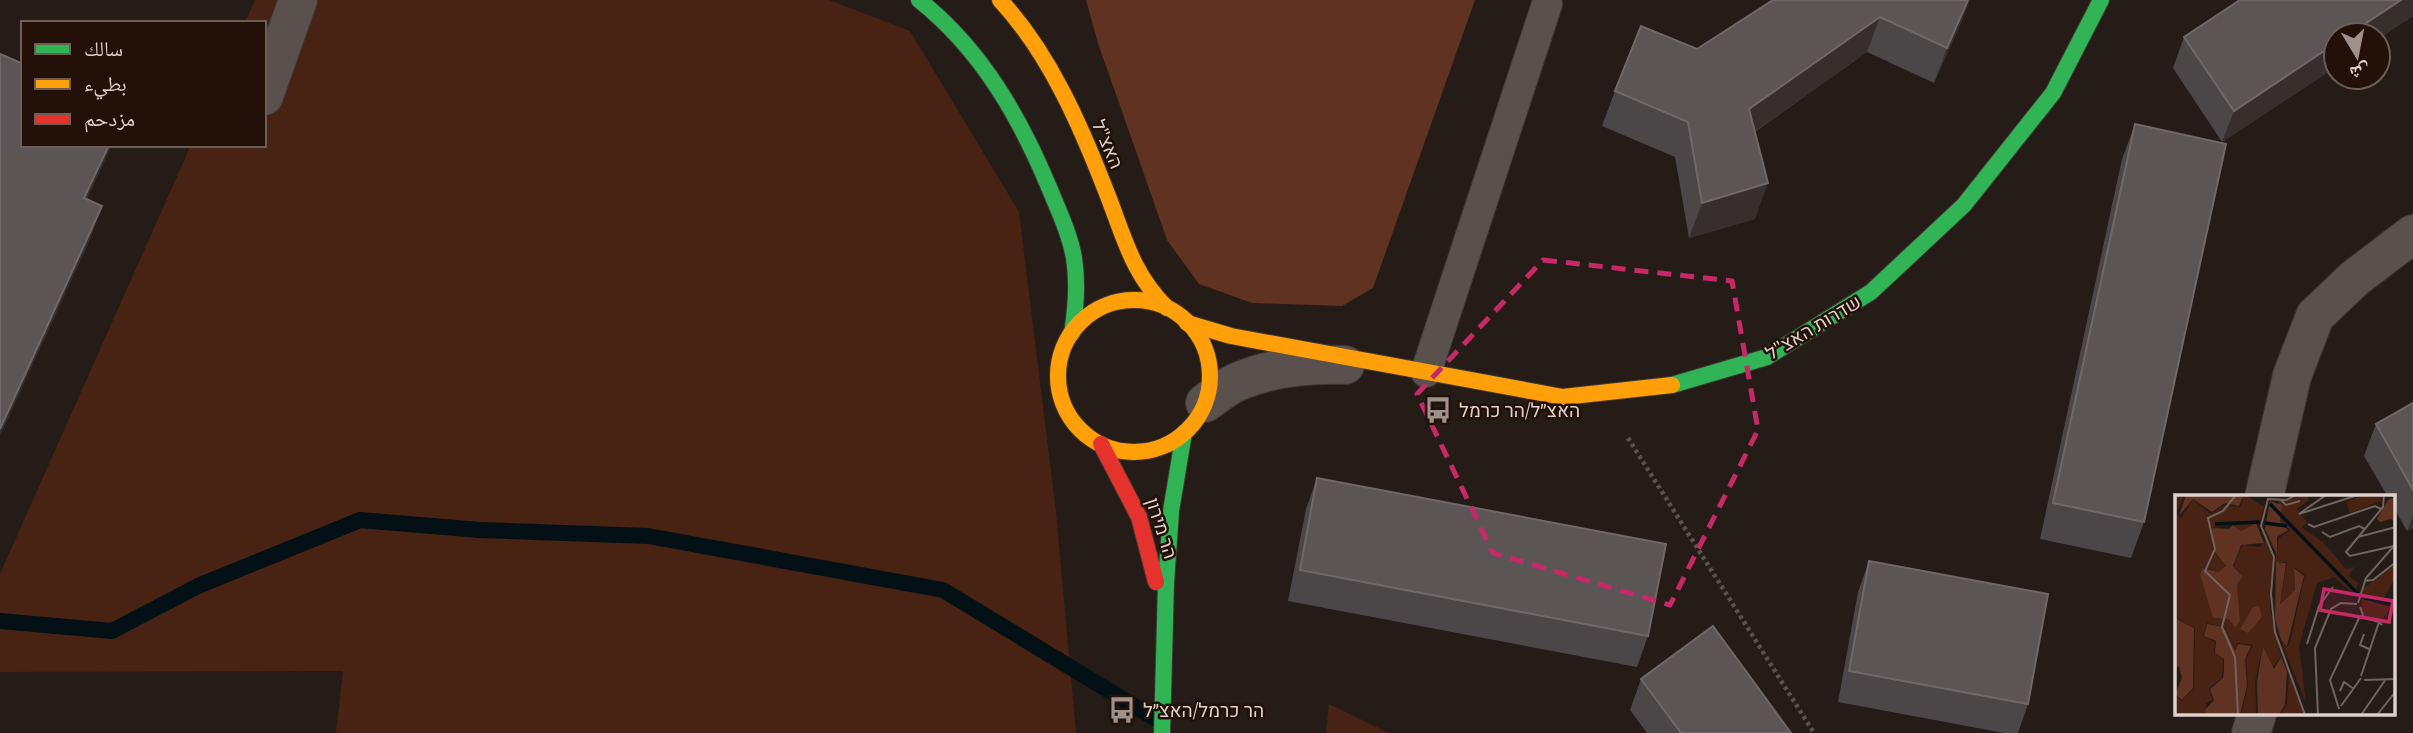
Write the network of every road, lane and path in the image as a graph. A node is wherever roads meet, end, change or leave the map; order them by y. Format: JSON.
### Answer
{"nodes":[{"id":1,"x":268,"y":0,"type":"edge"},
{"id":2,"x":298,"y":0,"type":"edge"},
{"id":3,"x":919,"y":0,"type":"edge"},
{"id":4,"x":1000,"y":0,"type":"edge"},
{"id":5,"x":2101,"y":0,"type":"edge"},
{"id":6,"x":1547,"y":4,"type":"dead end"},
{"id":7,"x":1022,"y":15,"type":"edge"},
{"id":8,"x":269,"y":84,"type":"edge"},
{"id":9,"x":2413,"y":234,"type":"edge"},
{"id":10,"x":1167,"y":308,"type":"junction"},
{"id":11,"x":1187,"y":323,"type":"junction"},
{"id":12,"x":1072,"y":333,"type":"junction"},
{"id":13,"x":1387,"y":366,"type":"junction"},
{"id":14,"x":1426,"y":372,"type":"junction"},
{"id":15,"x":1600,"y":393,"type":"junction"},
{"id":16,"x":1205,"y":403,"type":"junction"},
{"id":17,"x":1184,"y":433,"type":"junction"},
{"id":18,"x":1101,"y":444,"type":"junction"},
{"id":19,"x":2264,"y":495,"type":"edge"},
{"id":20,"x":1164,"y":632,"type":"junction"},
{"id":21,"x":2256,"y":716,"type":"edge"},
{"id":22,"x":1162,"y":733,"type":"edge"},
{"id":23,"x":1814,"y":733,"type":"edge"},
{"id":24,"x":2251,"y":733,"type":"edge"}],
"edges":[{"from":1,"to":8,"type":"street"},
{"from":2,"to":8,"type":"street"},
{"from":3,"to":12,"type":"street"},
{"from":4,"to":7,"type":"street","name":"האצ\"ל"},
{"from":5,"to":15,"type":"street","name":"שדרות האצ\"ל"},
{"from":6,"to":14,"type":"lane"},
{"from":7,"to":10,"type":"street","name":"האצ\"ל"},
{"from":9,"to":19,"type":"street"},
{"from":10,"to":11,"type":"street"},
{"from":10,"to":12,"type":"street"},
{"from":11,"to":13,"type":"street","name":"שדרות האצ\"ל"},
{"from":11,"to":16,"type":"street"},
{"from":12,"to":18,"type":"street"},
{"from":13,"to":14,"type":"street","name":"שדרות האצ\"ל"},
{"from":13,"to":16,"type":"street","name":"שדרות האצ\"ל"},
{"from":14,"to":15,"type":"street","name":"שדרות האצ\"ל"},
{"from":15,"to":23,"type":"path"},
{"from":16,"to":17,"type":"street"},
{"from":17,"to":18,"type":"street"},
{"from":17,"to":20,"type":"street","name":"הר מירון"},
{"from":18,"to":20,"type":"street","name":"הר מירון"},
{"from":20,"to":22,"type":"street","name":"הר מירון"},
{"from":21,"to":24,"type":"street"}]}
